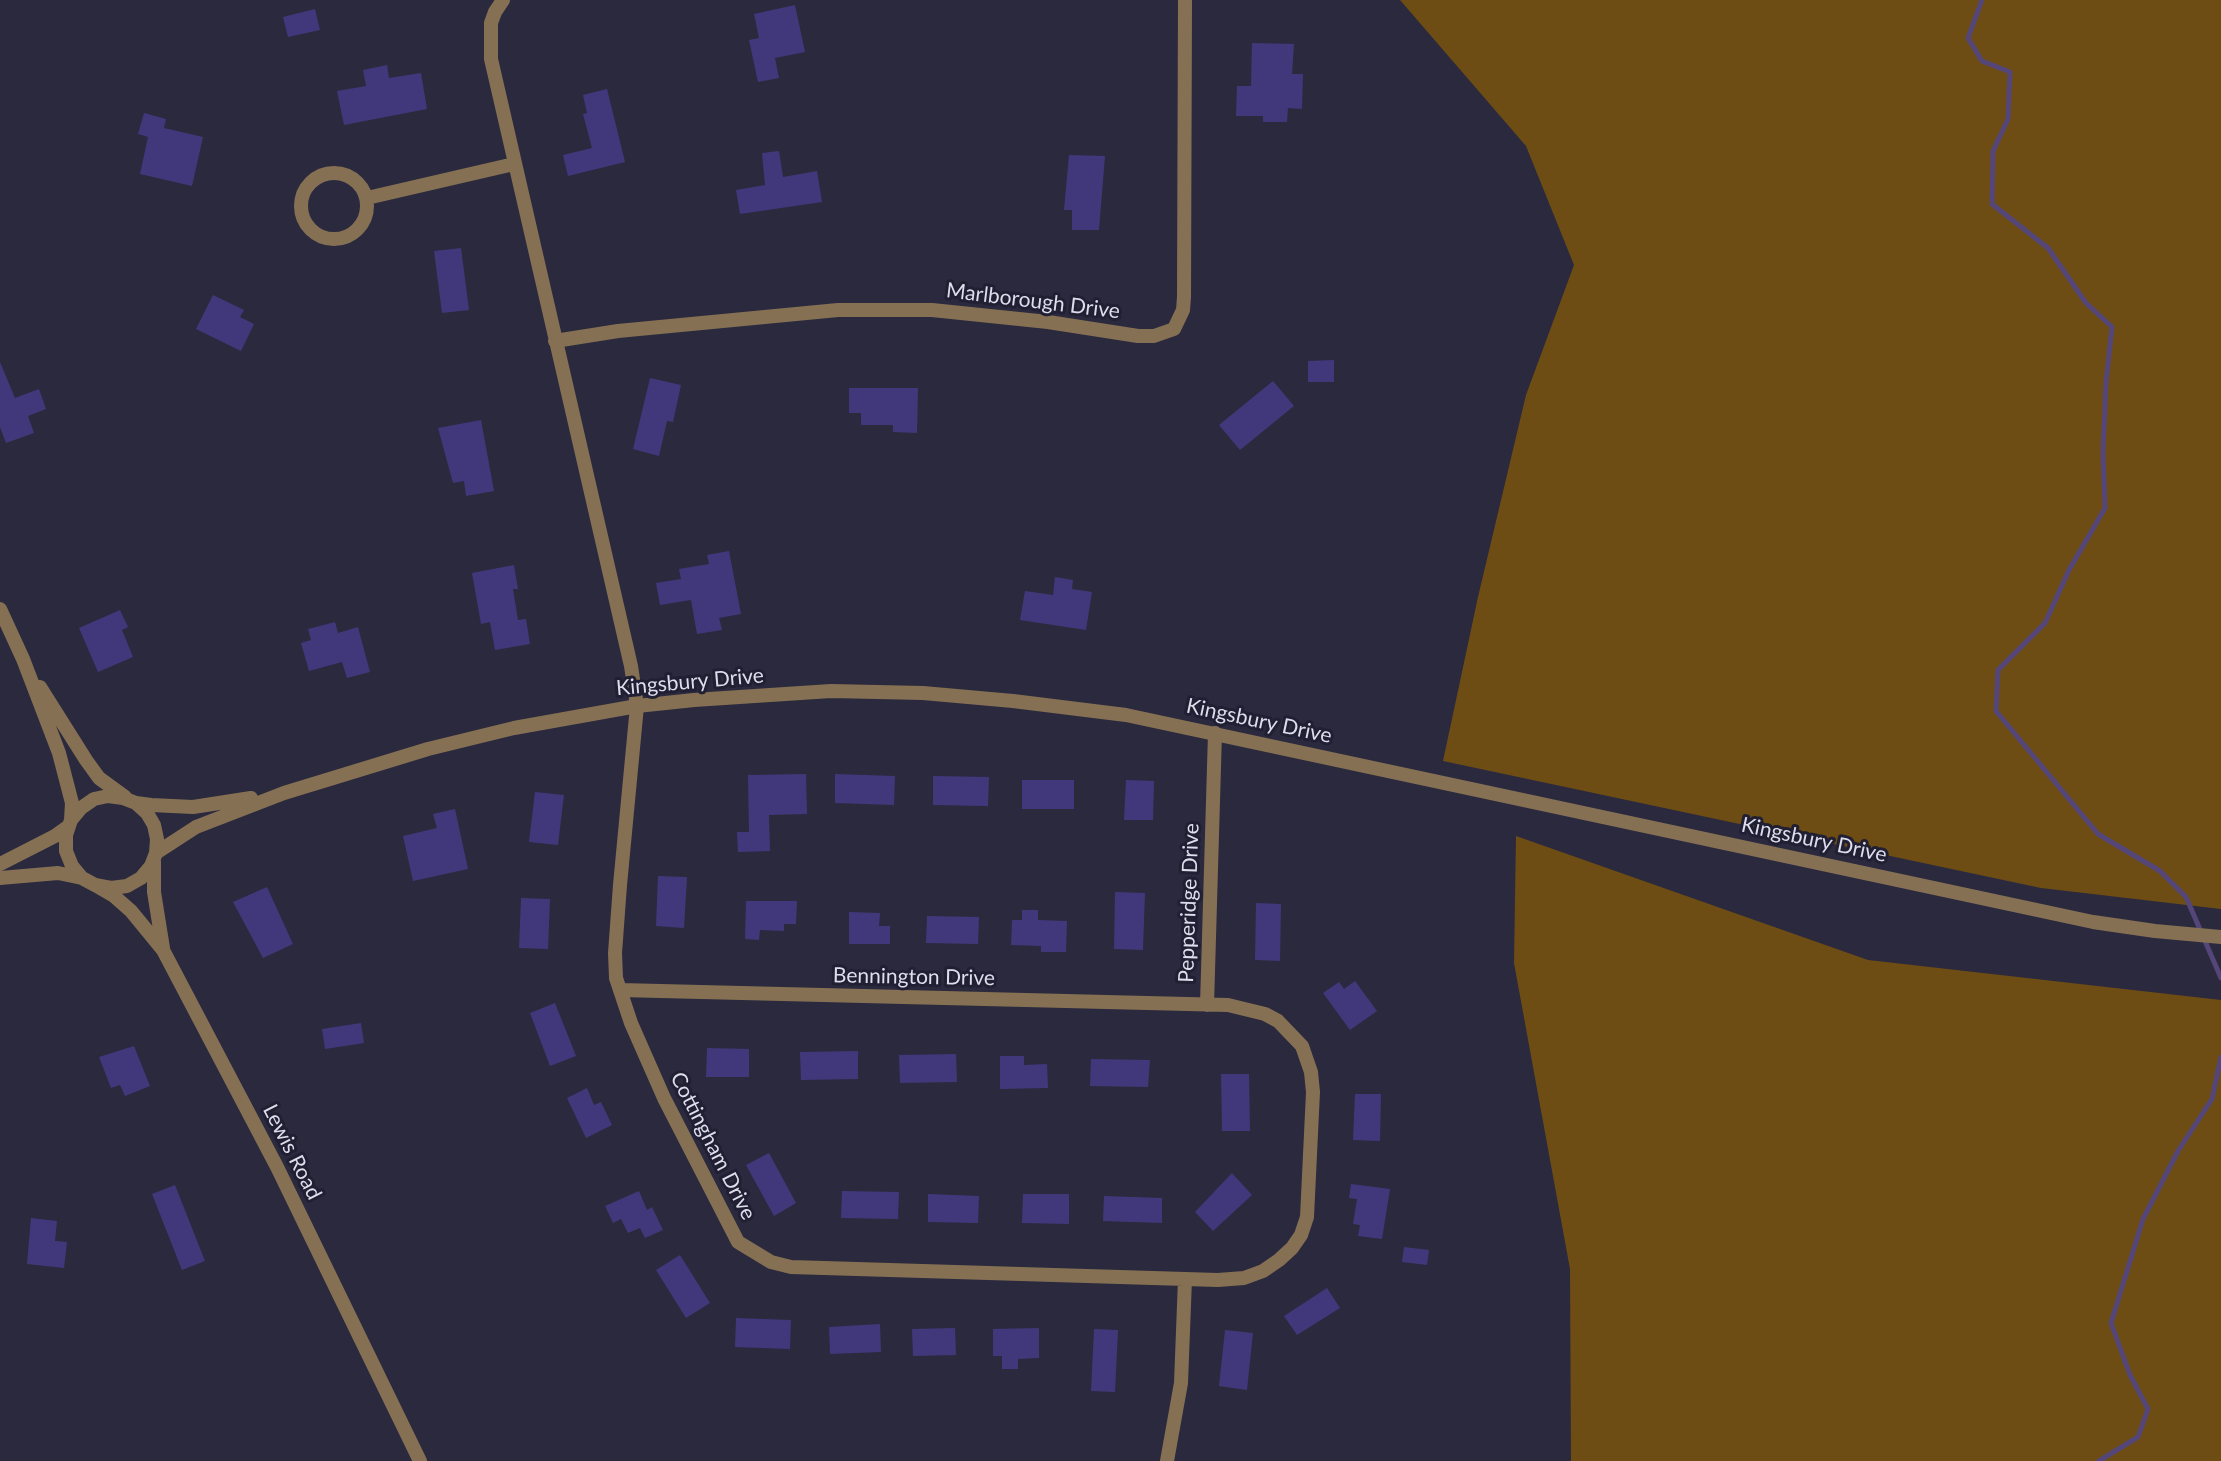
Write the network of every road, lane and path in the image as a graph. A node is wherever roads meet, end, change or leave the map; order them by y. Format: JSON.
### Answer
{"nodes":[{"id":1,"x":503,"y":0,"type":"edge"},
{"id":2,"x":1185,"y":0,"type":"edge"},
{"id":3,"x":514,"y":164,"type":"junction"},
{"id":4,"x":367,"y":198,"type":"junction"},
{"id":5,"x":555,"y":341,"type":"junction"},
{"id":6,"x":0,"y":609,"type":"edge"},
{"id":7,"x":23,"y":659,"type":"junction"},
{"id":8,"x":637,"y":706,"type":"junction"},
{"id":9,"x":1215,"y":733,"type":"junction"},
{"id":10,"x":284,"y":793,"type":"junction"},
{"id":11,"x":133,"y":802,"type":"junction"},
{"id":12,"x":70,"y":823,"type":"junction"},
{"id":13,"x":155,"y":856,"type":"junction"},
{"id":14,"x":0,"y":864,"type":"edge"},
{"id":15,"x":0,"y":877,"type":"edge"},
{"id":16,"x":82,"y":878,"type":"junction"},
{"id":17,"x":96,"y":886,"type":"junction"},
{"id":18,"x":2221,"y":937,"type":"edge"},
{"id":19,"x":163,"y":950,"type":"junction"},
{"id":20,"x":620,"y":990,"type":"junction"},
{"id":21,"x":1207,"y":1005,"type":"junction"},
{"id":22,"x":1185,"y":1279,"type":"junction"},
{"id":23,"x":420,"y":1461,"type":"edge"},
{"id":24,"x":1167,"y":1461,"type":"edge"}],
"edges":[{"from":1,"to":3,"type":"street"},
{"from":2,"to":5,"type":"street","name":"Marlborough Drive"},
{"from":3,"to":4,"type":"street"},
{"from":3,"to":5,"type":"street"},
{"from":4,"to":4,"type":"street"},
{"from":5,"to":8,"type":"street"},
{"from":6,"to":7,"type":"street"},
{"from":7,"to":11,"type":"street"},
{"from":7,"to":12,"type":"street"},
{"from":8,"to":9,"type":"street","name":"Kingsbury Drive"},
{"from":8,"to":10,"type":"street","name":"Kingsbury Drive"},
{"from":8,"to":20,"type":"street","name":"Cottingham Drive"},
{"from":9,"to":18,"type":"street","name":"Kingsbury Drive"},
{"from":9,"to":21,"type":"street","name":"Pepperidge Drive"},
{"from":10,"to":11,"type":"street","name":"Kingsbury Drive"},
{"from":10,"to":13,"type":"street","name":"Kingsbury Drive"},
{"from":11,"to":12,"type":"street","name":"Kingsbury Drive"},
{"from":11,"to":13,"type":"street"},
{"from":12,"to":14,"type":"street","name":"Kingsbury Drive"},
{"from":12,"to":16,"type":"street"},
{"from":13,"to":17,"type":"street","name":"Kingsbury Drive"},
{"from":13,"to":19,"type":"street"},
{"from":15,"to":16,"type":"street"},
{"from":16,"to":17,"type":"street"},
{"from":17,"to":19,"type":"street","name":"Lewis Road"},
{"from":19,"to":23,"type":"street","name":"Lewis Road"},
{"from":20,"to":21,"type":"street","name":"Bennington Drive"},
{"from":20,"to":22,"type":"street","name":"Cottingham Drive"},
{"from":21,"to":22,"type":"street","name":"Pepperidge Drive"},
{"from":22,"to":24,"type":"street"}]}
